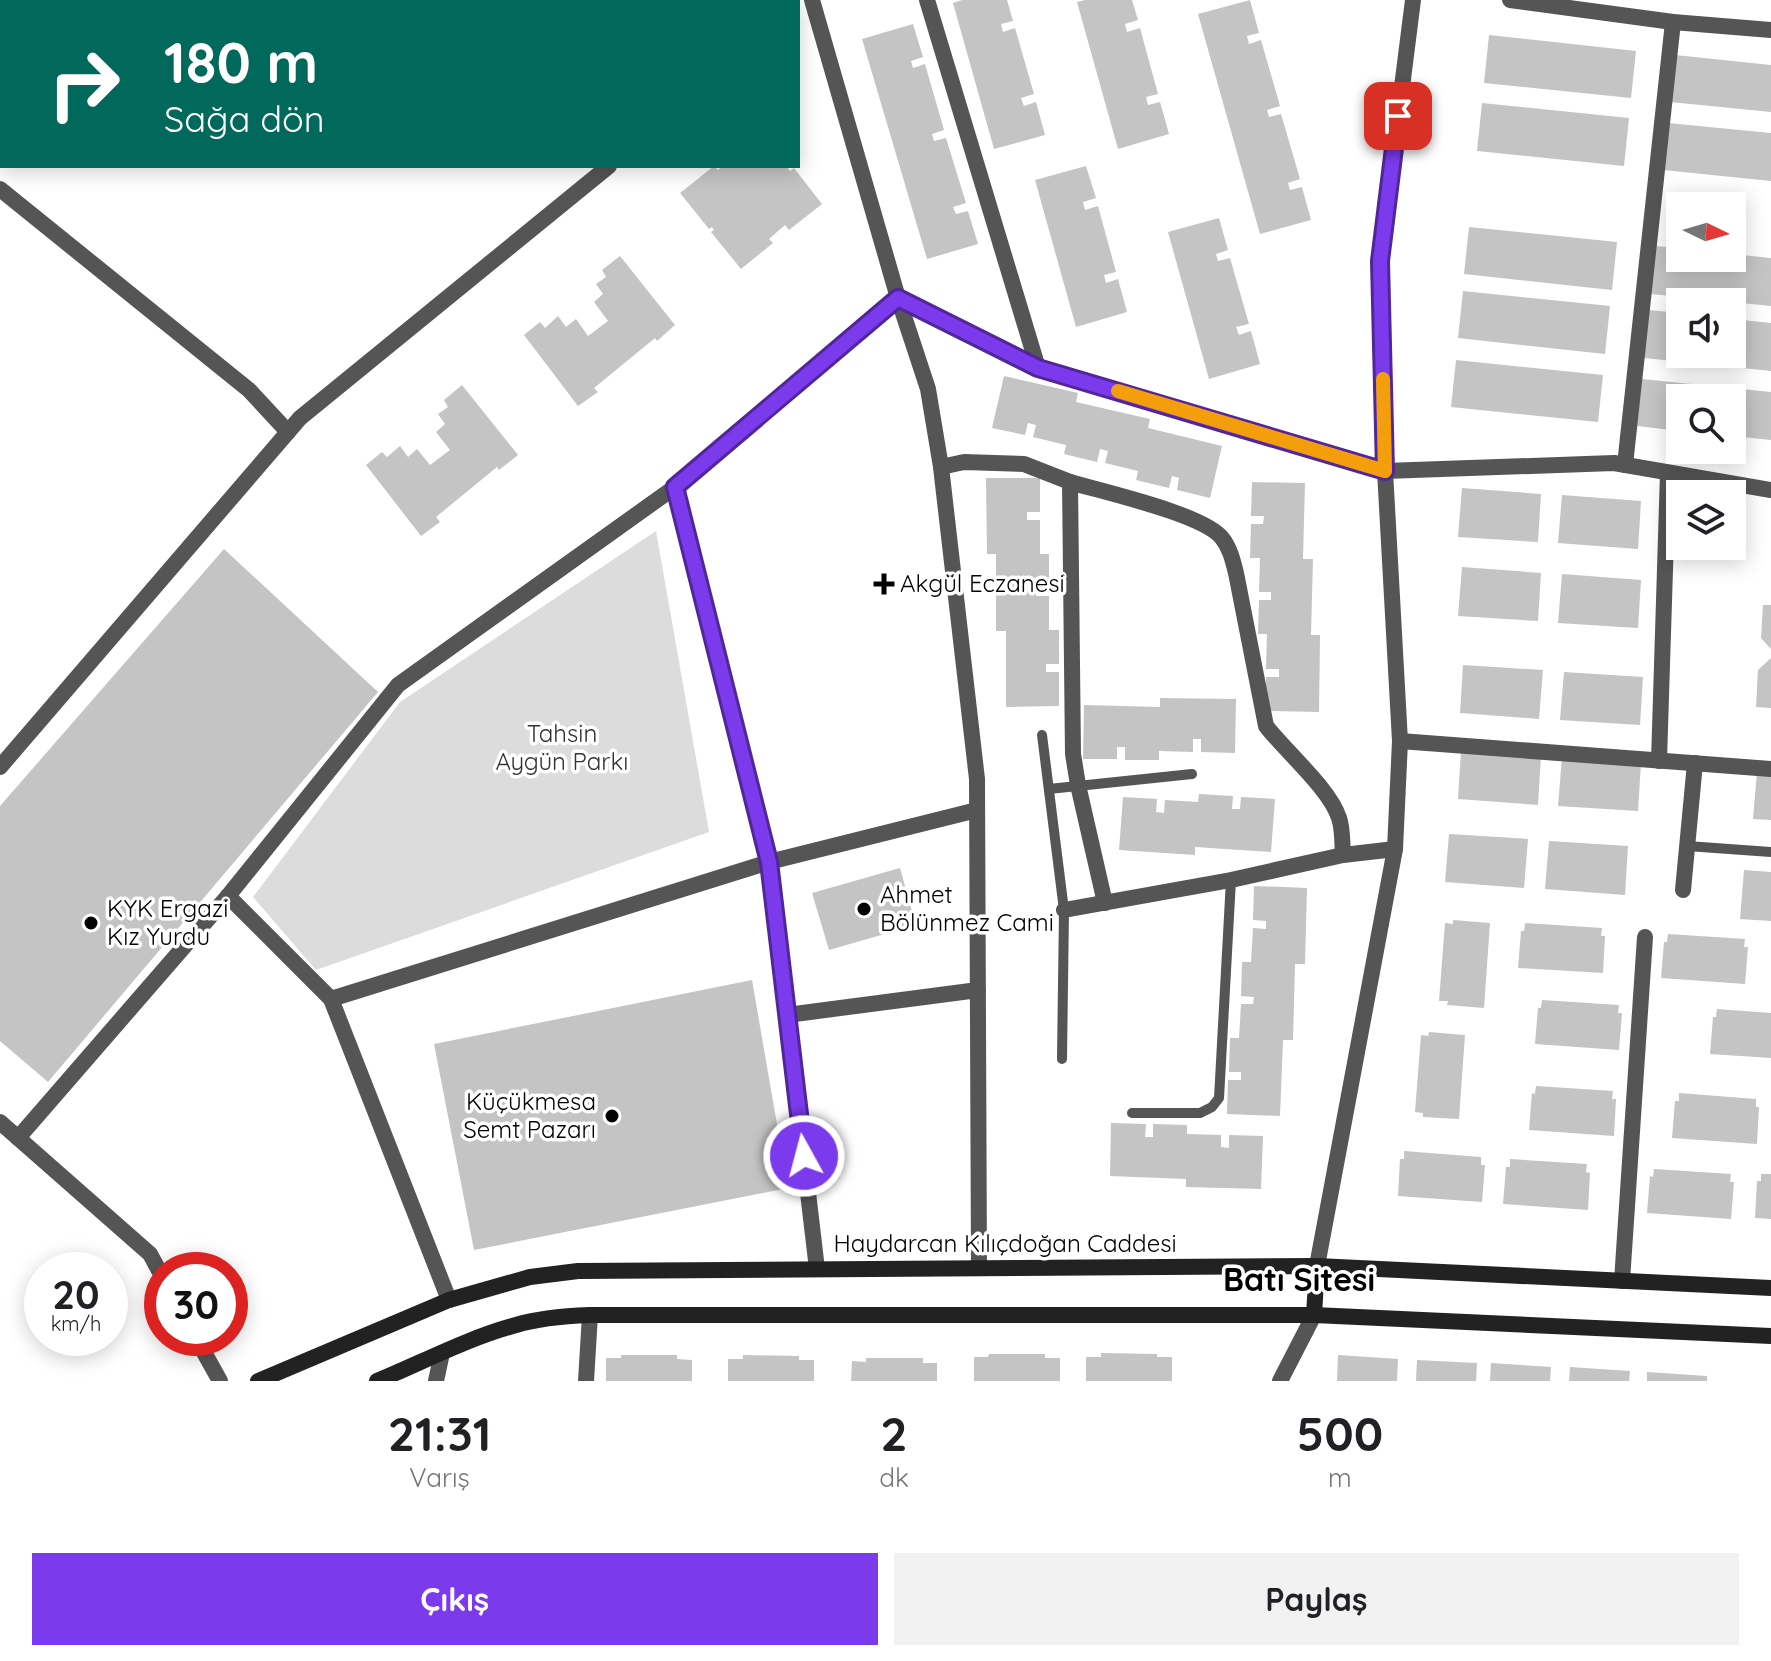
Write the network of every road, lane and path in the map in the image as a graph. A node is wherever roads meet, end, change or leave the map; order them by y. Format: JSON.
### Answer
{"nodes":[{"id":1,"x":812,"y":0,"type":"edge"},
{"id":2,"x":927,"y":0,"type":"edge"},
{"id":3,"x":1413,"y":0,"type":"edge"},
{"id":4,"x":1510,"y":0,"type":"edge"},
{"id":5,"x":1673,"y":22,"type":"junction"},
{"id":6,"x":1771,"y":30,"type":"edge"},
{"id":7,"x":607,"y":168,"type":"edge"},
{"id":8,"x":0,"y":189,"type":"edge"},
{"id":9,"x":898,"y":298,"type":"junction"},
{"id":10,"x":1038,"y":368,"type":"junction"},
{"id":11,"x":288,"y":432,"type":"junction"},
{"id":12,"x":1625,"y":465,"type":"junction"},
{"id":13,"x":941,"y":467,"type":"junction"},
{"id":14,"x":1385,"y":471,"type":"junction"},
{"id":15,"x":1668,"y":473,"type":"junction"},
{"id":16,"x":1070,"y":482,"type":"junction"},
{"id":17,"x":675,"y":487,"type":"junction"},
{"id":18,"x":1771,"y":490,"type":"edge"},
{"id":19,"x":1042,"y":735,"type":"dead end"},
{"id":20,"x":1400,"y":741,"type":"junction"},
{"id":21,"x":1659,"y":761,"type":"junction"},
{"id":22,"x":1695,"y":763,"type":"junction"},
{"id":23,"x":0,"y":767,"type":"edge"},
{"id":24,"x":1771,"y":769,"type":"edge"},
{"id":25,"x":1192,"y":774,"type":"dead end"},
{"id":26,"x":1078,"y":785,"type":"junction"},
{"id":27,"x":1049,"y":789,"type":"junction"},
{"id":28,"x":977,"y":810,"type":"junction"},
{"id":29,"x":1687,"y":846,"type":"junction"},
{"id":30,"x":1395,"y":849,"type":"junction"},
{"id":31,"x":1771,"y":852,"type":"edge"},
{"id":32,"x":1343,"y":855,"type":"junction"},
{"id":33,"x":769,"y":862,"type":"junction"},
{"id":34,"x":1231,"y":880,"type":"junction"},
{"id":35,"x":1683,"y":890,"type":"dead end"},
{"id":36,"x":228,"y":896,"type":"junction"},
{"id":37,"x":1105,"y":903,"type":"junction"},
{"id":38,"x":1064,"y":910,"type":"junction"},
{"id":39,"x":1645,"y":937,"type":"dead end"},
{"id":40,"x":978,"y":990,"type":"junction"},
{"id":41,"x":331,"y":999,"type":"junction"},
{"id":42,"x":787,"y":1015,"type":"junction"},
{"id":43,"x":1062,"y":1059,"type":"dead end"},
{"id":44,"x":1132,"y":1113,"type":"dead end"},
{"id":45,"x":0,"y":1122,"type":"edge"},
{"id":46,"x":18,"y":1138,"type":"junction"},
{"id":47,"x":148,"y":1252,"type":"edge"},
{"id":48,"x":1317,"y":1266,"type":"junction"},
{"id":49,"x":979,"y":1268,"type":"junction"},
{"id":50,"x":817,"y":1269,"type":"junction"},
{"id":51,"x":1622,"y":1281,"type":"junction"},
{"id":52,"x":1771,"y":1288,"type":"edge"},
{"id":53,"x":449,"y":1300,"type":"junction"},
{"id":54,"x":590,"y":1315,"type":"junction"},
{"id":55,"x":1314,"y":1315,"type":"junction"},
{"id":56,"x":1771,"y":1336,"type":"edge"},
{"id":57,"x":442,"y":1353,"type":"junction"},
{"id":58,"x":206,"y":1356,"type":"edge"},
{"id":59,"x":220,"y":1381,"type":"edge"},
{"id":60,"x":258,"y":1381,"type":"edge"},
{"id":61,"x":377,"y":1381,"type":"edge"},
{"id":62,"x":436,"y":1381,"type":"edge"},
{"id":63,"x":586,"y":1381,"type":"edge"},
{"id":64,"x":1280,"y":1381,"type":"edge"}],
"edges":[{"from":1,"to":9,"type":"street"},
{"from":2,"to":10,"type":"street"},
{"from":3,"to":14,"type":"street"},
{"from":4,"to":5,"type":"street"},
{"from":5,"to":6,"type":"street"},
{"from":5,"to":12,"type":"street"},
{"from":7,"to":11,"type":"street"},
{"from":8,"to":11,"type":"street"},
{"from":9,"to":10,"type":"street"},
{"from":9,"to":13,"type":"street"},
{"from":9,"to":17,"type":"street"},
{"from":10,"to":14,"type":"street"},
{"from":11,"to":23,"type":"street"},
{"from":12,"to":14,"type":"street"},
{"from":12,"to":15,"type":"street"},
{"from":13,"to":16,"type":"street"},
{"from":13,"to":28,"type":"street"},
{"from":14,"to":20,"type":"street"},
{"from":15,"to":18,"type":"street"},
{"from":15,"to":21,"type":"street"},
{"from":16,"to":26,"type":"street"},
{"from":16,"to":32,"type":"street"},
{"from":17,"to":33,"type":"street"},
{"from":17,"to":36,"type":"street"},
{"from":19,"to":27,"type":"lane"},
{"from":20,"to":21,"type":"street"},
{"from":20,"to":30,"type":"street"},
{"from":21,"to":22,"type":"street"},
{"from":22,"to":24,"type":"street"},
{"from":22,"to":29,"type":"street"},
{"from":25,"to":26,"type":"lane"},
{"from":26,"to":27,"type":"lane"},
{"from":26,"to":37,"type":"street"},
{"from":27,"to":38,"type":"lane"},
{"from":28,"to":33,"type":"street"},
{"from":28,"to":40,"type":"street"},
{"from":29,"to":31,"type":"lane"},
{"from":29,"to":35,"type":"street"},
{"from":30,"to":32,"type":"street"},
{"from":30,"to":48,"type":"street"},
{"from":32,"to":34,"type":"street"},
{"from":33,"to":41,"type":"street"},
{"from":33,"to":42,"type":"street"},
{"from":34,"to":37,"type":"street"},
{"from":34,"to":44,"type":"lane"},
{"from":36,"to":41,"type":"street"},
{"from":36,"to":46,"type":"street"},
{"from":37,"to":38,"type":"street"},
{"from":38,"to":43,"type":"lane"},
{"from":39,"to":51,"type":"street"},
{"from":40,"to":42,"type":"street"},
{"from":40,"to":49,"type":"street"},
{"from":41,"to":53,"type":"street"},
{"from":42,"to":50,"type":"street"},
{"from":45,"to":46,"type":"street"},
{"from":46,"to":47,"type":"street"},
{"from":48,"to":49,"type":"main road","name":"Haydarcan Kılıçdoğan Caddesi"},
{"from":48,"to":51,"type":"main road","name":"Haydarcan Kılıçdoğan Caddesi"},
{"from":48,"to":55,"type":"main road"},
{"from":49,"to":50,"type":"main road","name":"Haydarcan Kılıçdoğan Caddesi"},
{"from":50,"to":53,"type":"main road","name":"Haydarcan Kılıçdoğan Caddesi"},
{"from":51,"to":52,"type":"main road","name":"Haydarcan Kılıçdoğan Caddesi"},
{"from":53,"to":60,"type":"main road","name":"Haydarcan Kılıçdoğan Caddesi"},
{"from":54,"to":55,"type":"main road"},
{"from":54,"to":57,"type":"main road"},
{"from":54,"to":63,"type":"street"},
{"from":55,"to":56,"type":"main road"},
{"from":55,"to":64,"type":"street"},
{"from":57,"to":61,"type":"main road"},
{"from":57,"to":62,"type":"street"},
{"from":58,"to":59,"type":"street"}]}
